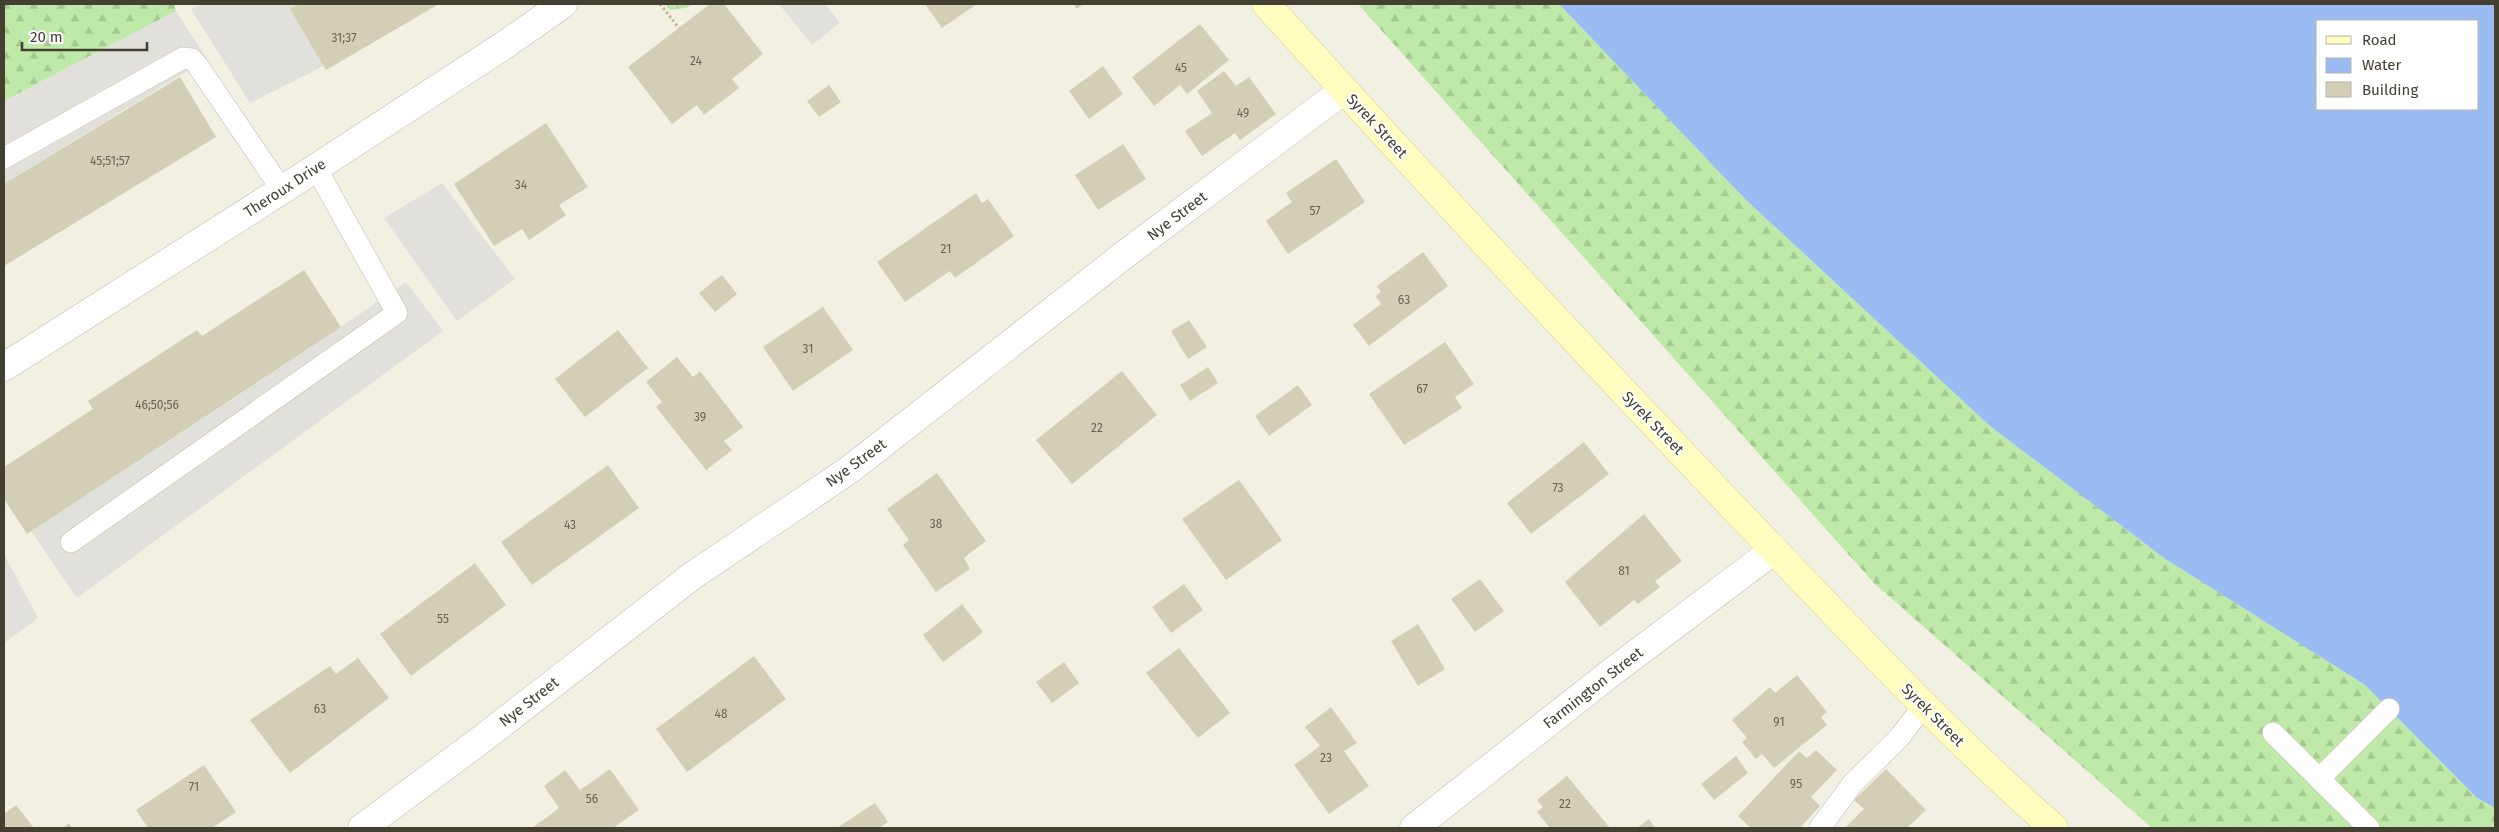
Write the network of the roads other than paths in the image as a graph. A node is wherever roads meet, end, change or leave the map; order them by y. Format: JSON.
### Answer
{"nodes":[{"id":1,"x":564,"y":4,"type":"edge"},
{"id":2,"x":1266,"y":4,"type":"edge"},
{"id":3,"x":1344,"y":90,"type":"junction"},
{"id":4,"x":4,"y":158,"type":"edge"},
{"id":5,"x":316,"y":168,"type":"junction"},
{"id":6,"x":282,"y":190,"type":"junction"},
{"id":7,"x":4,"y":367,"type":"edge"},
{"id":8,"x":71,"y":542,"type":"dead end"},
{"id":9,"x":1774,"y":550,"type":"junction"},
{"id":10,"x":1924,"y":705,"type":"junction"},
{"id":11,"x":2389,"y":709,"type":"dead end"},
{"id":12,"x":2273,"y":733,"type":"dead end"},
{"id":13,"x":2319,"y":779,"type":"junction"},
{"id":14,"x":362,"y":828,"type":"edge"},
{"id":15,"x":1414,"y":828,"type":"edge"},
{"id":16,"x":1820,"y":828,"type":"edge"},
{"id":17,"x":2054,"y":828,"type":"edge"},
{"id":18,"x":2369,"y":828,"type":"edge"}],
"edges":[{"from":1,"to":5,"type":"street","name":"Theroux Drive"},
{"from":2,"to":3,"type":"main road","name":"Syrek Street"},
{"from":3,"to":9,"type":"main road","name":"Syrek Street"},
{"from":3,"to":14,"type":"street","name":"Nye Street"},
{"from":4,"to":6,"type":"lane"},
{"from":5,"to":6,"type":"street","name":"Theroux Drive"},
{"from":5,"to":8,"type":"lane"},
{"from":6,"to":7,"type":"street","name":"Theroux Drive"},
{"from":9,"to":10,"type":"main road","name":"Syrek Street"},
{"from":9,"to":15,"type":"street","name":"Farmington Street"},
{"from":10,"to":16,"type":"lane"},
{"from":10,"to":17,"type":"main road","name":"Syrek Street"},
{"from":11,"to":13,"type":"lane"},
{"from":12,"to":13,"type":"lane"},
{"from":13,"to":18,"type":"lane"}]}
